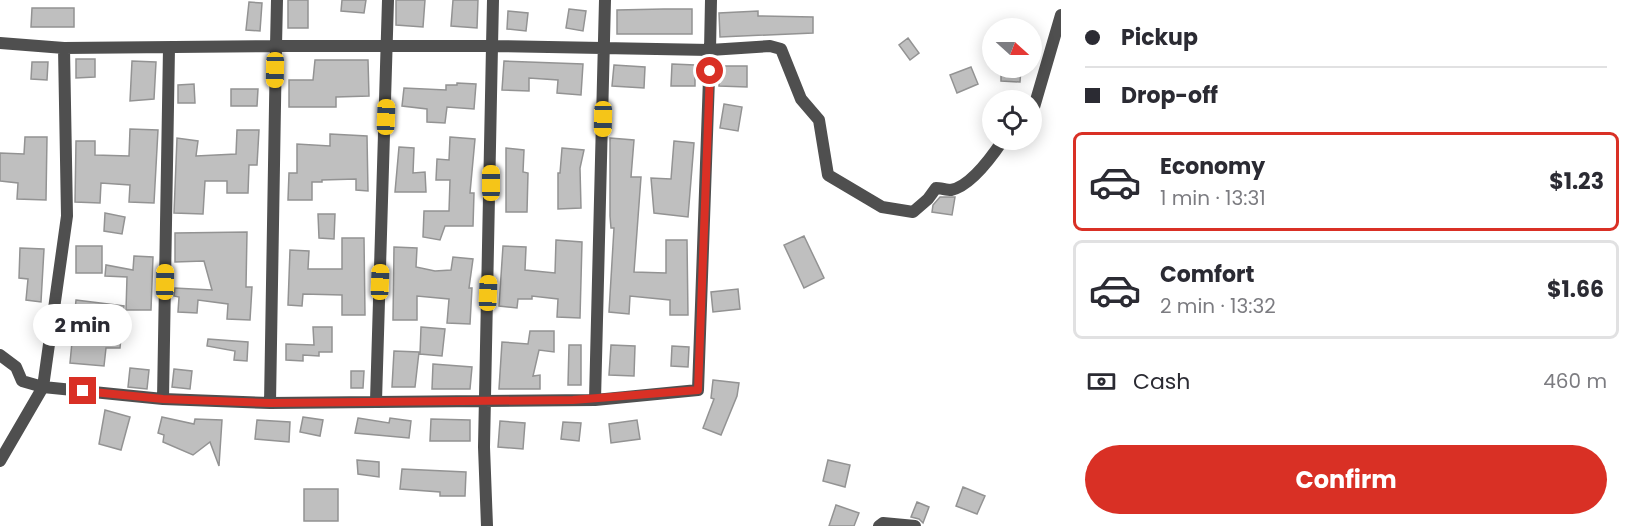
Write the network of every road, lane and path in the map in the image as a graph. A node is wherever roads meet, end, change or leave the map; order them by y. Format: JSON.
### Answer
{"nodes":[{"id":1,"x":277,"y":0,"type":"edge"},
{"id":2,"x":388,"y":0,"type":"edge"},
{"id":3,"x":493,"y":0,"type":"edge"},
{"id":4,"x":605,"y":0,"type":"edge"},
{"id":5,"x":711,"y":0,"type":"edge"},
{"id":6,"x":1061,"y":15,"type":"edge"},
{"id":7,"x":0,"y":43,"type":"edge"},
{"id":8,"x":276,"y":46,"type":"junction"},
{"id":9,"x":388,"y":46,"type":"junction"},
{"id":10,"x":492,"y":46,"type":"junction"},
{"id":11,"x":64,"y":48,"type":"junction"},
{"id":12,"x":170,"y":48,"type":"junction"},
{"id":13,"x":604,"y":49,"type":"junction"},
{"id":14,"x":710,"y":50,"type":"junction"},
{"id":15,"x":1039,"y":90,"type":"edge"},
{"id":16,"x":997,"y":150,"type":"edge"},
{"id":17,"x":0,"y":355,"type":"edge"},
{"id":18,"x":43,"y":387,"type":"junction"},
{"id":19,"x":163,"y":399,"type":"junction"},
{"id":20,"x":595,"y":399,"type":"junction"},
{"id":21,"x":376,"y":401,"type":"junction"},
{"id":22,"x":270,"y":403,"type":"junction"},
{"id":23,"x":485,"y":403,"type":"junction"},
{"id":24,"x":0,"y":461,"type":"edge"},
{"id":25,"x":487,"y":526,"type":"edge"},
{"id":26,"x":879,"y":526,"type":"edge"},
{"id":27,"x":915,"y":526,"type":"edge"}],
"edges":[{"from":1,"to":8,"type":"street"},
{"from":2,"to":9,"type":"street"},
{"from":3,"to":10,"type":"street"},
{"from":4,"to":13,"type":"street"},
{"from":5,"to":14,"type":"street"},
{"from":6,"to":15,"type":"street"},
{"from":7,"to":11,"type":"street"},
{"from":8,"to":9,"type":"street"},
{"from":8,"to":12,"type":"street"},
{"from":8,"to":22,"type":"street"},
{"from":9,"to":10,"type":"street"},
{"from":9,"to":21,"type":"street"},
{"from":10,"to":13,"type":"street"},
{"from":10,"to":23,"type":"street"},
{"from":11,"to":12,"type":"street"},
{"from":11,"to":18,"type":"street"},
{"from":12,"to":19,"type":"street"},
{"from":13,"to":14,"type":"street"},
{"from":13,"to":20,"type":"street"},
{"from":14,"to":16,"type":"street"},
{"from":14,"to":20,"type":"street"},
{"from":17,"to":18,"type":"street"},
{"from":18,"to":19,"type":"street"},
{"from":18,"to":24,"type":"street"},
{"from":19,"to":22,"type":"street"},
{"from":20,"to":23,"type":"street"},
{"from":21,"to":22,"type":"street"},
{"from":21,"to":23,"type":"street"},
{"from":23,"to":25,"type":"street"},
{"from":26,"to":27,"type":"street"}]}
